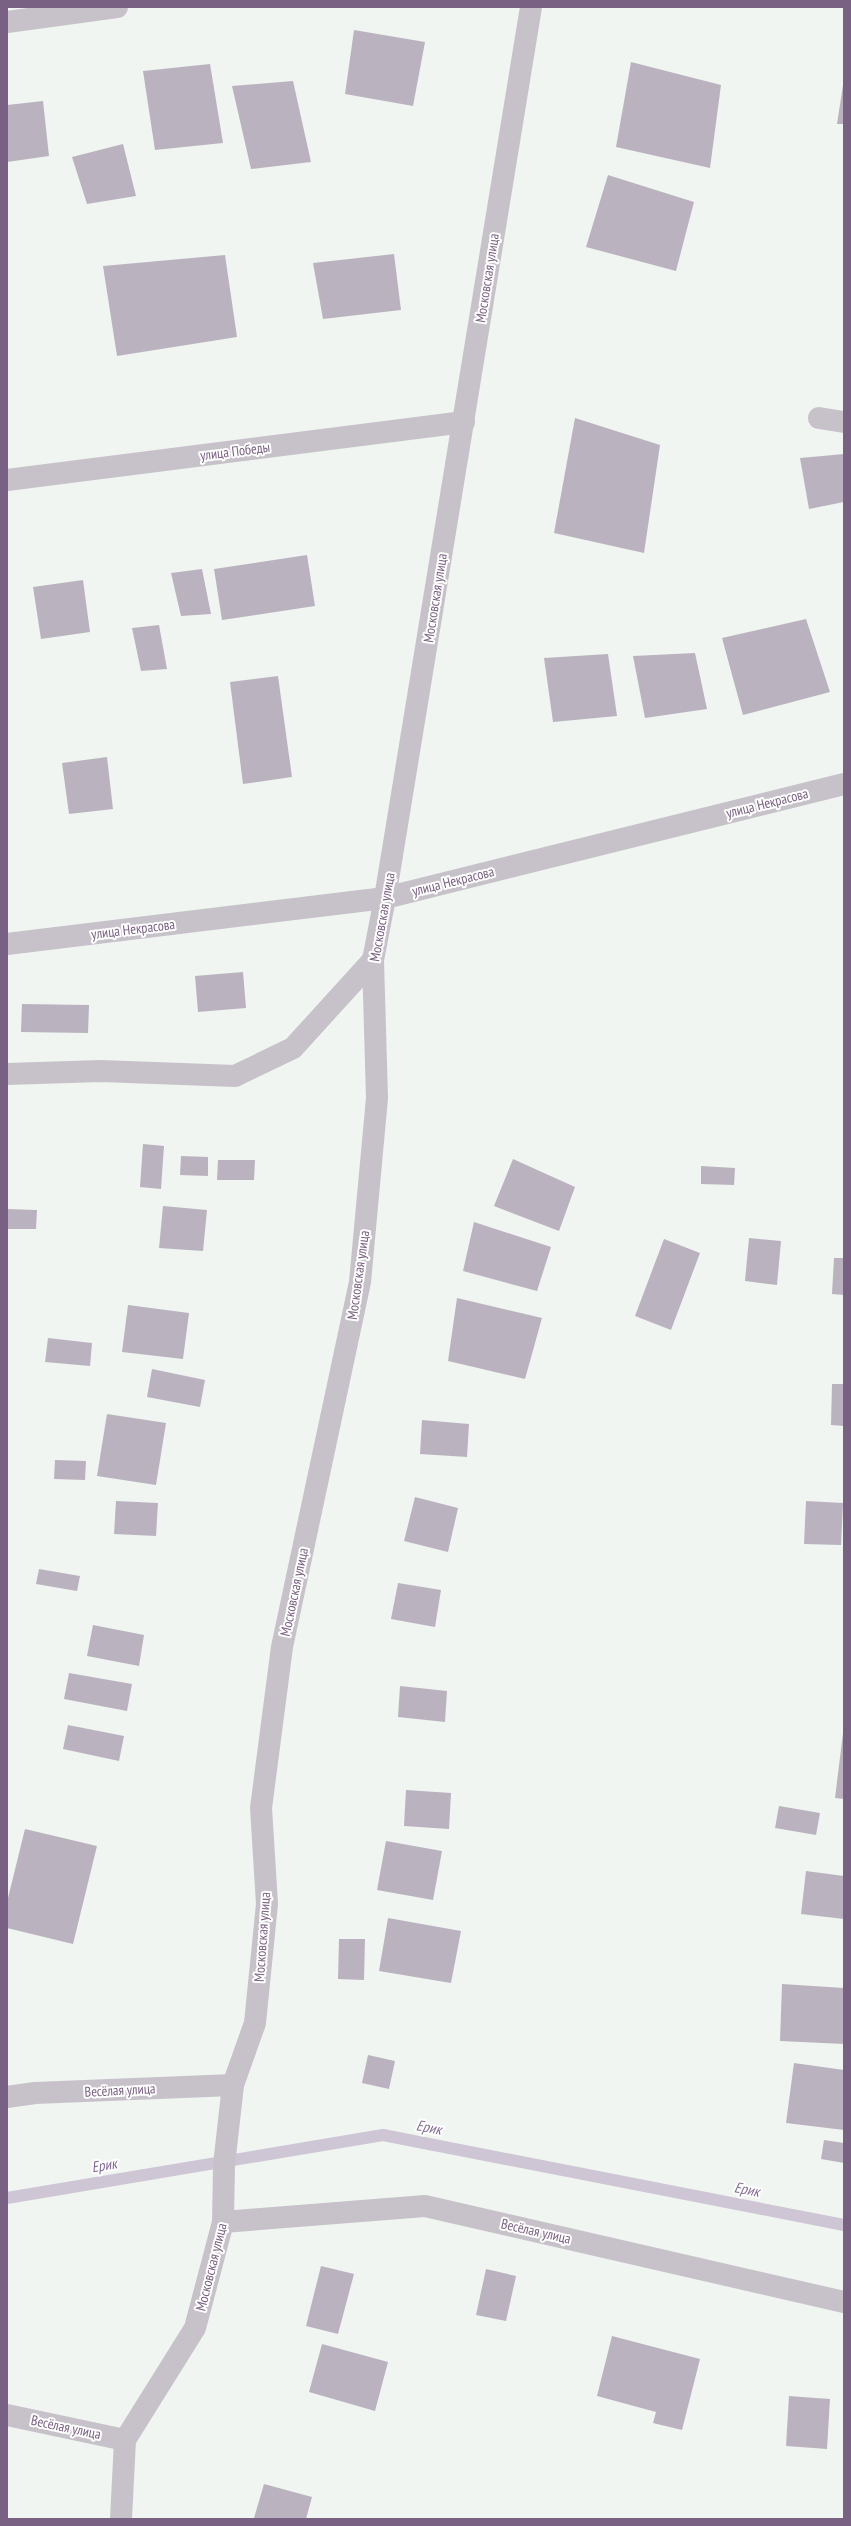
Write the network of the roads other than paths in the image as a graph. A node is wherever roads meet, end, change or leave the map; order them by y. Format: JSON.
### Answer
{"nodes":[{"id":1,"x":117,"y":7,"type":"edge"},
{"id":2,"x":531,"y":7,"type":"edge"},
{"id":3,"x":7,"y":22,"type":"edge"},
{"id":4,"x":819,"y":418,"type":"dead end"},
{"id":5,"x":464,"y":422,"type":"junction"},
{"id":6,"x":844,"y":422,"type":"edge"},
{"id":7,"x":7,"y":480,"type":"edge"},
{"id":8,"x":844,"y":784,"type":"edge"},
{"id":9,"x":385,"y":898,"type":"junction"},
{"id":10,"x":7,"y":944,"type":"edge"},
{"id":11,"x":373,"y":960,"type":"junction"},
{"id":12,"x":7,"y":1074,"type":"edge"},
{"id":13,"x":233,"y":2084,"type":"junction"},
{"id":14,"x":7,"y":2097,"type":"edge"},
{"id":15,"x":223,"y":2222,"type":"junction"},
{"id":16,"x":844,"y":2302,"type":"edge"},
{"id":17,"x":7,"y":2415,"type":"edge"},
{"id":18,"x":124,"y":2440,"type":"junction"},
{"id":19,"x":121,"y":2519,"type":"edge"}],
"edges":[{"from":1,"to":3,"type":"street"},
{"from":2,"to":5,"type":"street","name":"Московская улица"},
{"from":4,"to":6,"type":"street"},
{"from":5,"to":7,"type":"street","name":"улица Победы"},
{"from":5,"to":9,"type":"street","name":"Московская улица"},
{"from":8,"to":9,"type":"street","name":"улица Некрасова"},
{"from":9,"to":10,"type":"street","name":"улица Некрасова"},
{"from":9,"to":11,"type":"street","name":"Московская улица"},
{"from":11,"to":12,"type":"street"},
{"from":11,"to":13,"type":"street","name":"Московская улица"},
{"from":13,"to":14,"type":"street","name":"Весёлая улица"},
{"from":13,"to":15,"type":"street","name":"Московская улица"},
{"from":15,"to":16,"type":"street","name":"Весёлая улица"},
{"from":15,"to":18,"type":"street","name":"Московская улица"},
{"from":17,"to":18,"type":"street","name":"Весёлая улица"},
{"from":18,"to":19,"type":"street"}]}
